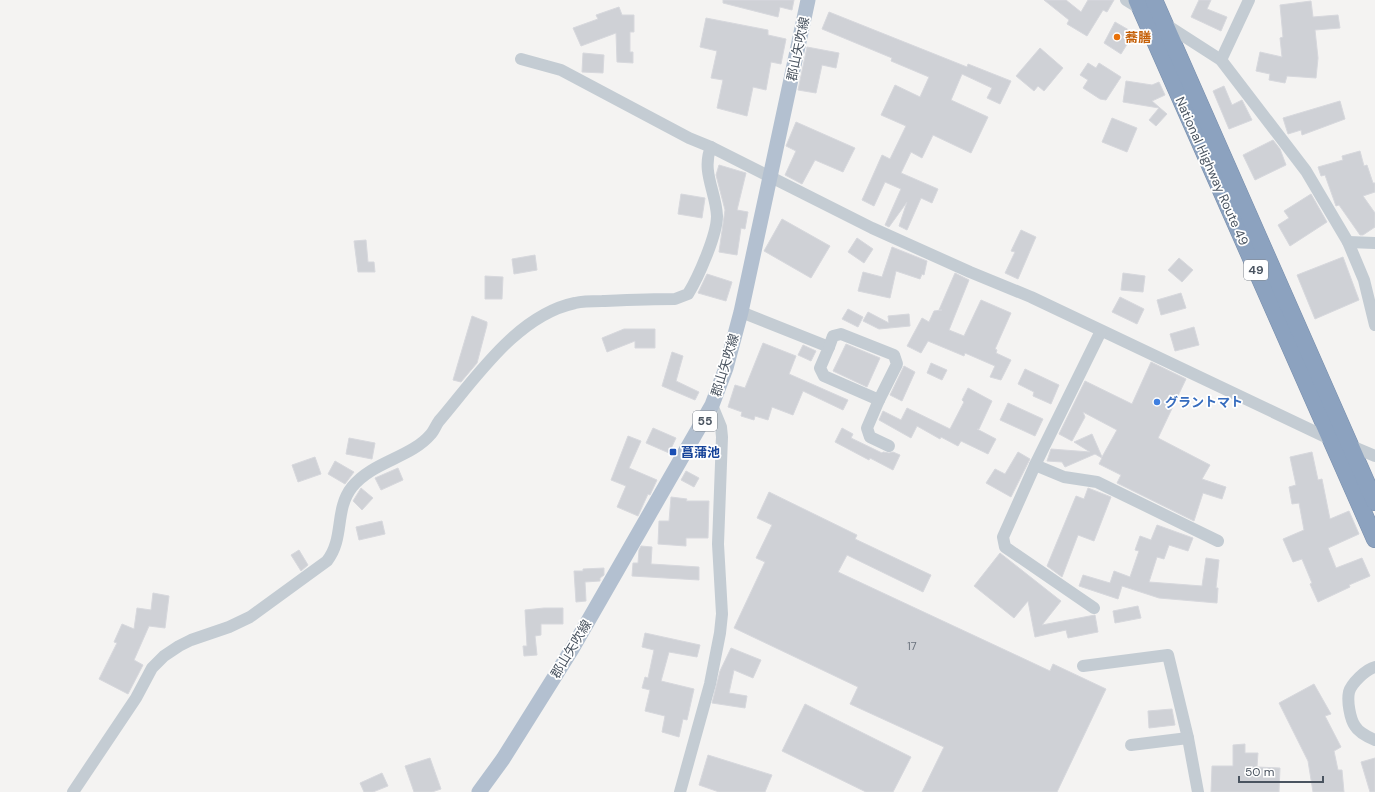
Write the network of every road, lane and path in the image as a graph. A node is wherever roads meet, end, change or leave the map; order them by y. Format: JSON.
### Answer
{"nodes":[{"id":1,"x":808,"y":0,"type":"edge"},
{"id":2,"x":1126,"y":0,"type":"edge"},
{"id":3,"x":1249,"y":0,"type":"edge"},
{"id":4,"x":1144,"y":3,"type":"edge"},
{"id":5,"x":1164,"y":24,"type":"junction"},
{"id":6,"x":521,"y":59,"type":"dead end"},
{"id":7,"x":1221,"y":60,"type":"junction"},
{"id":8,"x":711,"y":147,"type":"junction"},
{"id":9,"x":770,"y":178,"type":"junction"},
{"id":10,"x":1348,"y":242,"type":"junction"},
{"id":11,"x":1375,"y":243,"type":"edge"},
{"id":12,"x":741,"y":312,"type":"junction"},
{"id":13,"x":1375,"y":325,"type":"edge"},
{"id":14,"x":1101,"y":331,"type":"junction"},
{"id":15,"x":829,"y":347,"type":"junction"},
{"id":16,"x":879,"y":400,"type":"junction"},
{"id":17,"x":712,"y":405,"type":"junction"},
{"id":18,"x":1330,"y":439,"type":"junction"},
{"id":19,"x":1349,"y":445,"type":"junction"},
{"id":20,"x":889,"y":446,"type":"dead end"},
{"id":21,"x":1375,"y":456,"type":"edge"},
{"id":22,"x":1035,"y":465,"type":"junction"},
{"id":23,"x":1375,"y":502,"type":"edge"},
{"id":24,"x":1375,"y":539,"type":"edge"},
{"id":25,"x":1218,"y":541,"type":"dead end"},
{"id":26,"x":1094,"y":608,"type":"dead end"},
{"id":27,"x":1083,"y":666,"type":"dead end"},
{"id":28,"x":1375,"y":667,"type":"edge"},
{"id":29,"x":1188,"y":738,"type":"junction"},
{"id":30,"x":1375,"y":740,"type":"edge"},
{"id":31,"x":1131,"y":745,"type":"dead end"},
{"id":32,"x":73,"y":792,"type":"edge"},
{"id":33,"x":479,"y":792,"type":"edge"},
{"id":34,"x":680,"y":792,"type":"edge"},
{"id":35,"x":1198,"y":792,"type":"edge"}],
"edges":[{"from":1,"to":9,"type":"main road","name":"郡山矢吹線","number":"55"},
{"from":2,"to":4,"type":"street"},
{"from":3,"to":7,"type":"street"},
{"from":4,"to":5,"type":"highway","name":"National Highway Route 49","number":"49"},
{"from":4,"to":18,"type":"highway","name":"National Highway Route 49","number":"49"},
{"from":5,"to":7,"type":"street"},
{"from":5,"to":19,"type":"highway","name":"National Highway Route 49","number":"49"},
{"from":6,"to":8,"type":"street"},
{"from":7,"to":10,"type":"street"},
{"from":8,"to":9,"type":"street"},
{"from":8,"to":32,"type":"street"},
{"from":9,"to":12,"type":"main road","name":"郡山矢吹線","number":"55"},
{"from":9,"to":14,"type":"street"},
{"from":10,"to":11,"type":"street"},
{"from":10,"to":13,"type":"street"},
{"from":12,"to":15,"type":"street"},
{"from":12,"to":17,"type":"main road","name":"郡山矢吹線","number":"55"},
{"from":14,"to":18,"type":"street"},
{"from":14,"to":22,"type":"street"},
{"from":15,"to":16,"type":"street"},
{"from":15,"to":16,"type":"street"},
{"from":16,"to":20,"type":"street"},
{"from":17,"to":33,"type":"main road","name":"郡山矢吹線","number":"55"},
{"from":17,"to":34,"type":"street"},
{"from":18,"to":24,"type":"highway","name":"National Highway Route 49","number":"49"},
{"from":19,"to":21,"type":"street"},
{"from":19,"to":23,"type":"highway","name":"National Highway Route 49","number":"49"},
{"from":22,"to":25,"type":"street"},
{"from":22,"to":26,"type":"street"},
{"from":27,"to":29,"type":"street"},
{"from":28,"to":30,"type":"street"},
{"from":29,"to":31,"type":"street"},
{"from":29,"to":35,"type":"street"}]}
